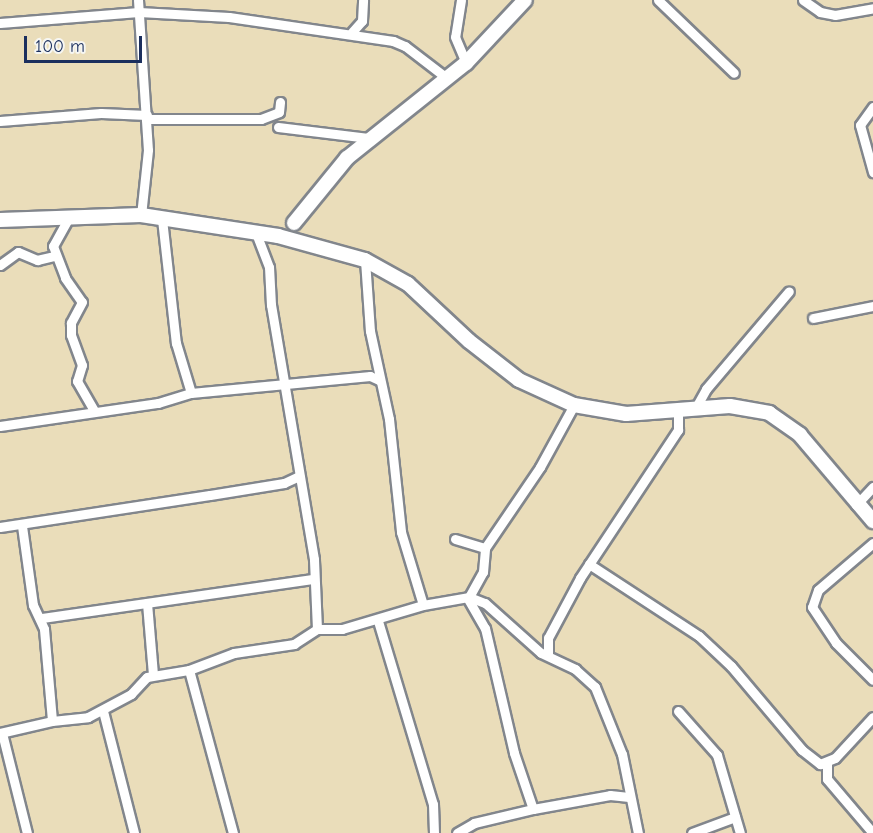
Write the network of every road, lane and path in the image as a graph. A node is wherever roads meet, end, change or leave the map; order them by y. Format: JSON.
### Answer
{"nodes":[{"id":1,"x":138,"y":0,"type":"edge"},
{"id":2,"x":363,"y":0,"type":"edge"},
{"id":3,"x":461,"y":0,"type":"edge"},
{"id":4,"x":525,"y":0,"type":"edge"},
{"id":5,"x":658,"y":0,"type":"edge"},
{"id":6,"x":803,"y":0,"type":"edge"},
{"id":7,"x":873,"y":8,"type":"edge"},
{"id":8,"x":139,"y":12,"type":"junction"},
{"id":9,"x":0,"y":23,"type":"edge"},
{"id":10,"x":361,"y":30,"type":"junction"},
{"id":11,"x":466,"y":63,"type":"junction"},
{"id":12,"x":734,"y":73,"type":"dead end"},
{"id":13,"x":448,"y":79,"type":"junction"},
{"id":14,"x":280,"y":102,"type":"dead end"},
{"id":15,"x":873,"y":107,"type":"edge"},
{"id":16,"x":147,"y":117,"type":"junction"},
{"id":17,"x":0,"y":121,"type":"edge"},
{"id":18,"x":278,"y":127,"type":"dead end"},
{"id":19,"x":368,"y":138,"type":"junction"},
{"id":20,"x":873,"y":172,"type":"edge"},
{"id":21,"x":141,"y":215,"type":"junction"},
{"id":22,"x":68,"y":219,"type":"junction"},
{"id":23,"x":162,"y":219,"type":"junction"},
{"id":24,"x":0,"y":220,"type":"edge"},
{"id":25,"x":294,"y":223,"type":"junction"},
{"id":26,"x":256,"y":232,"type":"junction"},
{"id":27,"x":278,"y":236,"type":"junction"},
{"id":28,"x":296,"y":241,"type":"junction"},
{"id":29,"x":56,"y":256,"type":"junction"},
{"id":30,"x":365,"y":260,"type":"junction"},
{"id":31,"x":0,"y":265,"type":"edge"},
{"id":32,"x":789,"y":291,"type":"dead end"},
{"id":33,"x":873,"y":306,"type":"edge"},
{"id":34,"x":813,"y":318,"type":"dead end"},
{"id":35,"x":374,"y":378,"type":"junction"},
{"id":36,"x":285,"y":385,"type":"junction"},
{"id":37,"x":189,"y":389,"type":"junction"},
{"id":38,"x":574,"y":405,"type":"junction"},
{"id":39,"x":695,"y":410,"type":"junction"},
{"id":40,"x":94,"y":411,"type":"junction"},
{"id":41,"x":678,"y":411,"type":"junction"},
{"id":42,"x":0,"y":426,"type":"edge"},
{"id":43,"x":299,"y":476,"type":"junction"},
{"id":44,"x":873,"y":487,"type":"edge"},
{"id":45,"x":856,"y":505,"type":"junction"},
{"id":46,"x":873,"y":521,"type":"edge"},
{"id":47,"x":22,"y":526,"type":"junction"},
{"id":48,"x":0,"y":527,"type":"edge"},
{"id":49,"x":455,"y":539,"type":"dead end"},
{"id":50,"x":873,"y":543,"type":"edge"},
{"id":51,"x":485,"y":548,"type":"junction"},
{"id":52,"x":589,"y":564,"type":"junction"},
{"id":53,"x":314,"y":579,"type":"junction"},
{"id":54,"x":466,"y":596,"type":"junction"},
{"id":55,"x":147,"y":603,"type":"junction"},
{"id":56,"x":423,"y":605,"type":"junction"},
{"id":57,"x":42,"y":618,"type":"junction"},
{"id":58,"x":378,"y":621,"type":"junction"},
{"id":59,"x":317,"y":629,"type":"junction"},
{"id":60,"x":548,"y":654,"type":"junction"},
{"id":61,"x":189,"y":670,"type":"junction"},
{"id":62,"x":153,"y":675,"type":"junction"},
{"id":63,"x":873,"y":680,"type":"edge"},
{"id":64,"x":104,"y":711,"type":"junction"},
{"id":65,"x":678,"y":711,"type":"dead end"},
{"id":66,"x":873,"y":718,"type":"edge"},
{"id":67,"x":52,"y":721,"type":"junction"},
{"id":68,"x":1,"y":733,"type":"edge"},
{"id":69,"x":827,"y":763,"type":"junction"},
{"id":70,"x":628,"y":797,"type":"junction"},
{"id":71,"x":533,"y":809,"type":"junction"},
{"id":72,"x":735,"y":817,"type":"junction"},
{"id":73,"x":27,"y":833,"type":"edge"},
{"id":74,"x":134,"y":833,"type":"edge"},
{"id":75,"x":233,"y":833,"type":"edge"},
{"id":76,"x":434,"y":833,"type":"edge"},
{"id":77,"x":457,"y":833,"type":"edge"},
{"id":78,"x":638,"y":833,"type":"edge"},
{"id":79,"x":692,"y":833,"type":"edge"},
{"id":80,"x":740,"y":833,"type":"edge"},
{"id":81,"x":873,"y":833,"type":"edge"}],
"edges":[{"from":1,"to":8,"type":"street"},
{"from":2,"to":10,"type":"street"},
{"from":3,"to":11,"type":"street"},
{"from":4,"to":11,"type":"street"},
{"from":5,"to":12,"type":"street"},
{"from":6,"to":7,"type":"street"},
{"from":8,"to":9,"type":"street"},
{"from":8,"to":10,"type":"street"},
{"from":8,"to":16,"type":"street"},
{"from":10,"to":13,"type":"street"},
{"from":11,"to":13,"type":"street"},
{"from":13,"to":19,"type":"street"},
{"from":14,"to":16,"type":"street"},
{"from":15,"to":20,"type":"street"},
{"from":16,"to":17,"type":"street"},
{"from":16,"to":21,"type":"street"},
{"from":18,"to":19,"type":"street"},
{"from":19,"to":25,"type":"street"},
{"from":21,"to":22,"type":"street"},
{"from":21,"to":23,"type":"street"},
{"from":22,"to":24,"type":"street"},
{"from":22,"to":29,"type":"street"},
{"from":23,"to":26,"type":"street"},
{"from":23,"to":37,"type":"street"},
{"from":25,"to":27,"type":"street"},
{"from":25,"to":28,"type":"street"},
{"from":26,"to":27,"type":"street"},
{"from":26,"to":36,"type":"street"},
{"from":27,"to":28,"type":"street"},
{"from":28,"to":30,"type":"street"},
{"from":29,"to":31,"type":"street"},
{"from":29,"to":40,"type":"street"},
{"from":30,"to":35,"type":"street"},
{"from":30,"to":38,"type":"street"},
{"from":32,"to":39,"type":"street"},
{"from":33,"to":34,"type":"street"},
{"from":35,"to":36,"type":"street"},
{"from":35,"to":56,"type":"street"},
{"from":36,"to":37,"type":"street"},
{"from":36,"to":43,"type":"street"},
{"from":37,"to":40,"type":"street"},
{"from":38,"to":41,"type":"street"},
{"from":38,"to":51,"type":"street"},
{"from":39,"to":41,"type":"street"},
{"from":39,"to":45,"type":"street"},
{"from":40,"to":42,"type":"street"},
{"from":41,"to":52,"type":"street"},
{"from":43,"to":47,"type":"street"},
{"from":43,"to":53,"type":"street"},
{"from":44,"to":45,"type":"street"},
{"from":45,"to":46,"type":"street"},
{"from":47,"to":48,"type":"street"},
{"from":47,"to":57,"type":"street"},
{"from":49,"to":51,"type":"street"},
{"from":50,"to":63,"type":"street"},
{"from":51,"to":54,"type":"street"},
{"from":52,"to":60,"type":"street"},
{"from":52,"to":69,"type":"street"},
{"from":53,"to":55,"type":"street"},
{"from":53,"to":59,"type":"street"},
{"from":54,"to":56,"type":"street"},
{"from":54,"to":60,"type":"street"},
{"from":54,"to":71,"type":"street"},
{"from":55,"to":57,"type":"street"},
{"from":55,"to":62,"type":"street"},
{"from":56,"to":58,"type":"street"},
{"from":57,"to":67,"type":"street"},
{"from":58,"to":59,"type":"street"},
{"from":58,"to":76,"type":"street"},
{"from":59,"to":61,"type":"street"},
{"from":60,"to":70,"type":"street"},
{"from":61,"to":62,"type":"street"},
{"from":61,"to":75,"type":"street"},
{"from":62,"to":64,"type":"street"},
{"from":64,"to":67,"type":"street"},
{"from":64,"to":74,"type":"street"},
{"from":65,"to":72,"type":"street"},
{"from":66,"to":69,"type":"street"},
{"from":67,"to":68,"type":"street"},
{"from":68,"to":73,"type":"street"},
{"from":69,"to":81,"type":"street"},
{"from":70,"to":71,"type":"street"},
{"from":70,"to":78,"type":"street"},
{"from":71,"to":77,"type":"street"},
{"from":72,"to":79,"type":"street"},
{"from":72,"to":80,"type":"street"}]}
